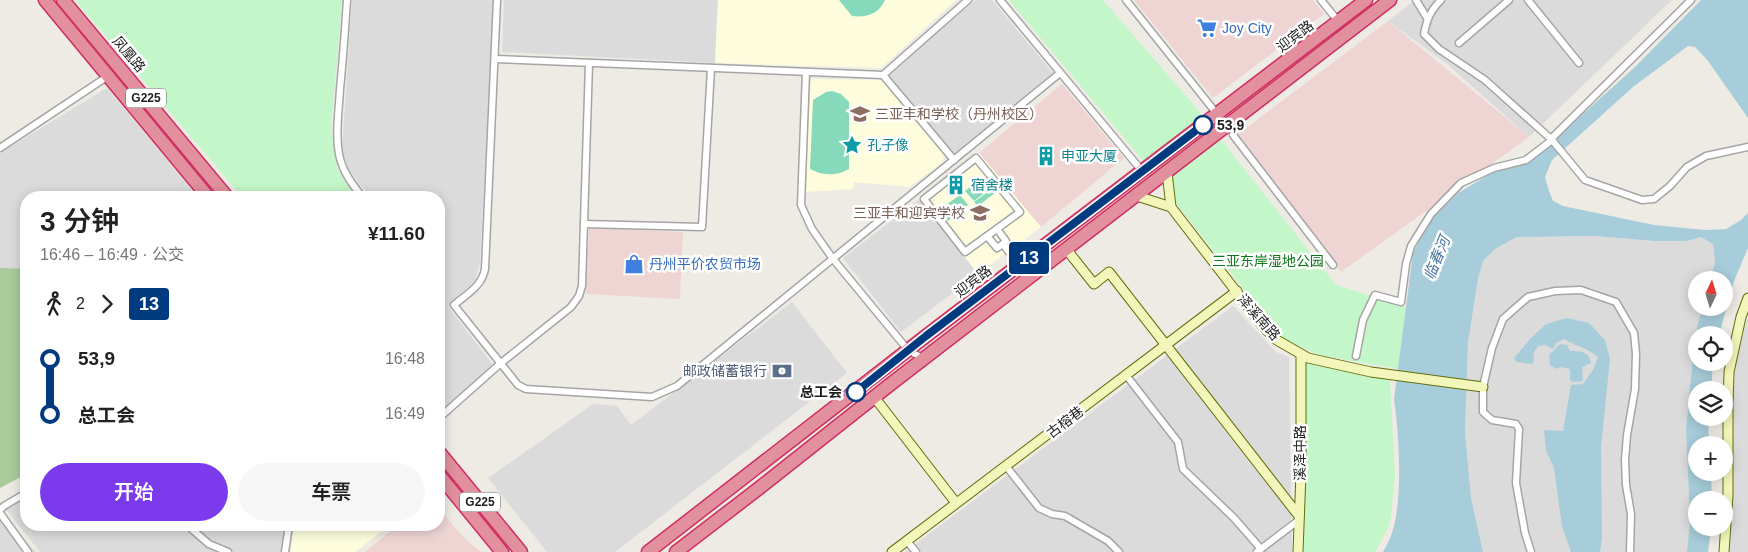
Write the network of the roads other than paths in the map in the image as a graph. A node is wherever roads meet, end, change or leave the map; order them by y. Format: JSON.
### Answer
{"nodes":[{"id":1,"x":45,"y":0,"type":"edge"},
{"id":2,"x":63,"y":0,"type":"edge"},
{"id":3,"x":347,"y":0,"type":"edge"},
{"id":4,"x":497,"y":0,"type":"edge"},
{"id":5,"x":968,"y":0,"type":"edge"},
{"id":6,"x":1000,"y":0,"type":"edge"},
{"id":7,"x":1126,"y":0,"type":"edge"},
{"id":8,"x":1322,"y":0,"type":"edge"},
{"id":9,"x":1366,"y":0,"type":"edge"},
{"id":10,"x":1390,"y":0,"type":"edge"},
{"id":11,"x":1416,"y":0,"type":"edge"},
{"id":12,"x":1441,"y":0,"type":"edge"},
{"id":13,"x":1509,"y":0,"type":"edge"},
{"id":14,"x":1528,"y":0,"type":"edge"},
{"id":15,"x":1691,"y":0,"type":"edge"},
{"id":16,"x":1427,"y":18,"type":"junction"},
{"id":17,"x":1338,"y":21,"type":"junction"},
{"id":18,"x":1459,"y":43,"type":"dead end"},
{"id":19,"x":495,"y":60,"type":"junction"},
{"id":20,"x":589,"y":63,"type":"junction"},
{"id":21,"x":1578,"y":63,"type":"dead end"},
{"id":22,"x":710,"y":68,"type":"junction"},
{"id":23,"x":806,"y":72,"type":"junction"},
{"id":24,"x":1060,"y":73,"type":"junction"},
{"id":25,"x":883,"y":75,"type":"junction"},
{"id":26,"x":108,"y":76,"type":"junction"},
{"id":27,"x":1217,"y":114,"type":"junction"},
{"id":28,"x":1233,"y":135,"type":"dead end"},
{"id":29,"x":1551,"y":139,"type":"junction"},
{"id":30,"x":1748,"y":147,"type":"edge"},
{"id":31,"x":0,"y":148,"type":"edge"},
{"id":32,"x":954,"y":160,"type":"junction"},
{"id":33,"x":1142,"y":171,"type":"junction"},
{"id":34,"x":1167,"y":172,"type":"junction"},
{"id":35,"x":203,"y":191,"type":"edge"},
{"id":36,"x":222,"y":191,"type":"edge"},
{"id":37,"x":358,"y":191,"type":"edge"},
{"id":38,"x":1137,"y":196,"type":"junction"},
{"id":39,"x":1171,"y":207,"type":"junction"},
{"id":40,"x":584,"y":224,"type":"junction"},
{"id":41,"x":997,"y":229,"type":"junction"},
{"id":42,"x":987,"y":236,"type":"junction"},
{"id":43,"x":1002,"y":244,"type":"junction"},
{"id":44,"x":1067,"y":250,"type":"junction"},
{"id":45,"x":1008,"y":251,"type":"dead end"},
{"id":46,"x":833,"y":259,"type":"junction"},
{"id":47,"x":1333,"y":265,"type":"dead end"},
{"id":48,"x":1237,"y":291,"type":"junction"},
{"id":49,"x":1748,"y":298,"type":"edge"},
{"id":50,"x":926,"y":336,"type":"junction"},
{"id":51,"x":1166,"y":345,"type":"junction"},
{"id":52,"x":908,"y":350,"type":"junction"},
{"id":53,"x":937,"y":350,"type":"junction"},
{"id":54,"x":1301,"y":354,"type":"junction"},
{"id":55,"x":1356,"y":356,"type":"dead end"},
{"id":56,"x":924,"y":359,"type":"junction"},
{"id":57,"x":501,"y":363,"type":"junction"},
{"id":58,"x":884,"y":369,"type":"junction"},
{"id":59,"x":1126,"y":375,"type":"junction"},
{"id":60,"x":892,"y":383,"type":"junction"},
{"id":61,"x":1483,"y":387,"type":"junction"},
{"id":62,"x":875,"y":398,"type":"junction"},
{"id":63,"x":445,"y":413,"type":"edge"},
{"id":64,"x":445,"y":459,"type":"edge"},
{"id":65,"x":1006,"y":466,"type":"junction"},
{"id":66,"x":445,"y":482,"type":"edge"},
{"id":67,"x":20,"y":497,"type":"edge"},
{"id":68,"x":956,"y":504,"type":"junction"},
{"id":69,"x":0,"y":511,"type":"edge"},
{"id":70,"x":1299,"y":518,"type":"junction"},
{"id":71,"x":194,"y":531,"type":"edge"},
{"id":72,"x":288,"y":531,"type":"edge"},
{"id":73,"x":907,"y":541,"type":"junction"},
{"id":74,"x":1259,"y":550,"type":"edge"},
{"id":75,"x":28,"y":552,"type":"edge"},
{"id":76,"x":228,"y":552,"type":"edge"},
{"id":77,"x":285,"y":552,"type":"edge"},
{"id":78,"x":502,"y":552,"type":"edge"},
{"id":79,"x":521,"y":552,"type":"edge"},
{"id":80,"x":648,"y":552,"type":"edge"},
{"id":81,"x":676,"y":552,"type":"edge"},
{"id":82,"x":892,"y":552,"type":"edge"},
{"id":83,"x":916,"y":552,"type":"edge"},
{"id":84,"x":1119,"y":552,"type":"edge"},
{"id":85,"x":1298,"y":552,"type":"edge"},
{"id":86,"x":1531,"y":552,"type":"edge"},
{"id":87,"x":1630,"y":552,"type":"edge"},
{"id":88,"x":1724,"y":552,"type":"edge"}],
"edges":[{"from":1,"to":26,"type":"highway","number":"G225"},
{"from":2,"to":36,"type":"highway","name":"凤凰路","number":"G225"},
{"from":3,"to":37,"type":"street"},
{"from":4,"to":19,"type":"street"},
{"from":5,"to":25,"type":"street"},
{"from":6,"to":24,"type":"street"},
{"from":7,"to":27,"type":"street"},
{"from":8,"to":17,"type":"street"},
{"from":9,"to":17,"type":"highway","name":"迎宾路"},
{"from":10,"to":34,"type":"highway"},
{"from":11,"to":16,"type":"street"},
{"from":12,"to":16,"type":"street"},
{"from":13,"to":18,"type":"street"},
{"from":14,"to":21,"type":"street"},
{"from":15,"to":29,"type":"street"},
{"from":16,"to":29,"type":"street"},
{"from":17,"to":27,"type":"highway","name":"迎宾路"},
{"from":19,"to":20,"type":"street"},
{"from":19,"to":57,"type":"street"},
{"from":20,"to":22,"type":"street"},
{"from":20,"to":40,"type":"street"},
{"from":22,"to":23,"type":"street"},
{"from":22,"to":40,"type":"street"},
{"from":23,"to":25,"type":"street"},
{"from":23,"to":46,"type":"street"},
{"from":24,"to":32,"type":"street"},
{"from":24,"to":33,"type":"street"},
{"from":25,"to":32,"type":"street"},
{"from":26,"to":31,"type":"street"},
{"from":26,"to":35,"type":"highway","number":"G225"},
{"from":27,"to":33,"type":"highway","name":"迎宾路"},
{"from":28,"to":47,"type":"street"},
{"from":29,"to":30,"type":"street"},
{"from":29,"to":55,"type":"street"},
{"from":32,"to":46,"type":"street"},
{"from":33,"to":50,"type":"highway","name":"迎宾路"},
{"from":34,"to":38,"type":"highway"},
{"from":34,"to":39,"type":"street"},
{"from":38,"to":39,"type":"street"},
{"from":38,"to":44,"type":"highway"},
{"from":39,"to":48,"type":"street","name":"泽溪南路"},
{"from":40,"to":57,"type":"street"},
{"from":41,"to":42,"type":"street"},
{"from":41,"to":42,"type":"street"},
{"from":41,"to":43,"type":"street"},
{"from":42,"to":43,"type":"street"},
{"from":43,"to":45,"type":"street"},
{"from":44,"to":51,"type":"street"},
{"from":44,"to":53,"type":"highway"},
{"from":46,"to":52,"type":"street"},
{"from":46,"to":57,"type":"street"},
{"from":48,"to":51,"type":"street","name":"古榕巷"},
{"from":48,"to":54,"type":"street","name":"泽溪南路"},
{"from":49,"to":88,"type":"street"},
{"from":50,"to":52,"type":"highway","name":"迎宾路"},
{"from":50,"to":53,"type":"highway"},
{"from":51,"to":59,"type":"street","name":"古榕巷"},
{"from":51,"to":70,"type":"street"},
{"from":52,"to":56,"type":"street"},
{"from":52,"to":58,"type":"highway","name":"迎宾路"},
{"from":52,"to":60,"type":"highway"},
{"from":53,"to":56,"type":"highway"},
{"from":54,"to":61,"type":"street","name":"泽溪南路"},
{"from":54,"to":70,"type":"street","name":"溪泽中路"},
{"from":56,"to":60,"type":"highway"},
{"from":57,"to":63,"type":"street"},
{"from":58,"to":60,"type":"highway"},
{"from":58,"to":80,"type":"highway","name":"迎宾路"},
{"from":59,"to":65,"type":"street","name":"古榕巷"},
{"from":59,"to":74,"type":"street"},
{"from":60,"to":62,"type":"highway"},
{"from":61,"to":86,"type":"street"},
{"from":61,"to":87,"type":"street"},
{"from":62,"to":68,"type":"street"},
{"from":62,"to":81,"type":"highway"},
{"from":64,"to":79,"type":"highway","number":"G225"},
{"from":65,"to":68,"type":"street","name":"古榕巷"},
{"from":65,"to":84,"type":"street"},
{"from":66,"to":78,"type":"highway","number":"G225"},
{"from":67,"to":69,"type":"street"},
{"from":68,"to":73,"type":"street","name":"古榕巷"},
{"from":69,"to":75,"type":"street"},
{"from":70,"to":74,"type":"street"},
{"from":70,"to":85,"type":"street","name":"溪泽中路"},
{"from":71,"to":76,"type":"street"},
{"from":72,"to":77,"type":"street"},
{"from":73,"to":82,"type":"street","name":"古榕巷"},
{"from":73,"to":83,"type":"street"}]}
